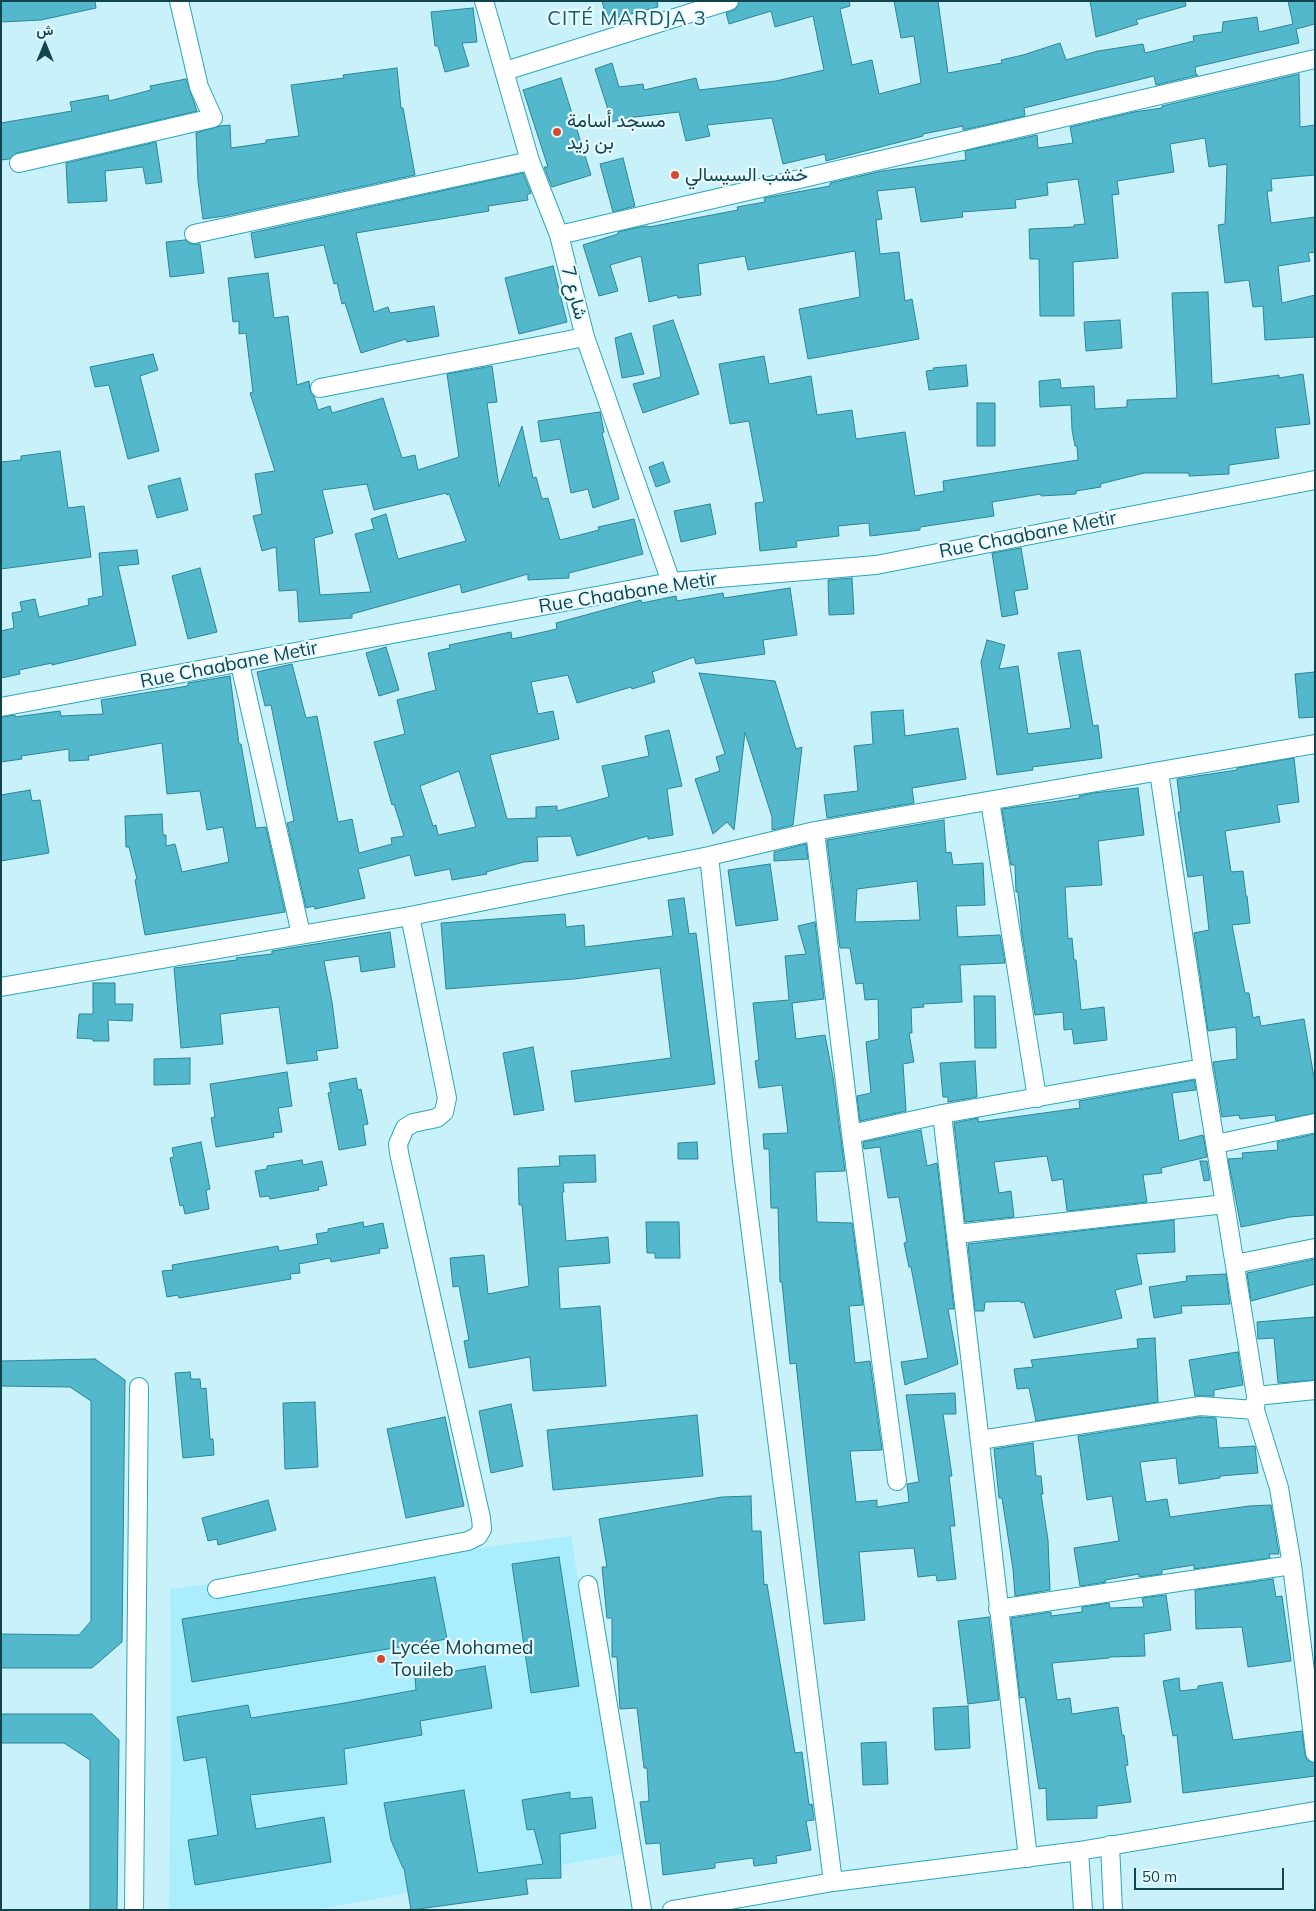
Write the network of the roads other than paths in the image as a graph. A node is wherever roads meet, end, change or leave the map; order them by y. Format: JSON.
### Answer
{"nodes":[{"id":1,"x":179,"y":1,"type":"edge"},
{"id":2,"x":484,"y":1,"type":"edge"},
{"id":3,"x":729,"y":1,"type":"edge"},
{"id":4,"x":1315,"y":59,"type":"edge"},
{"id":5,"x":505,"y":71,"type":"junction"},
{"id":6,"x":530,"y":161,"type":"junction"},
{"id":7,"x":19,"y":163,"type":"dead end"},
{"id":8,"x":194,"y":234,"type":"dead end"},
{"id":9,"x":559,"y":235,"type":"junction"},
{"id":10,"x":585,"y":337,"type":"junction"},
{"id":11,"x":320,"y":388,"type":"dead end"},
{"id":12,"x":1315,"y":480,"type":"edge"},
{"id":13,"x":672,"y":582,"type":"junction"},
{"id":14,"x":240,"y":664,"type":"junction"},
{"id":15,"x":1,"y":707,"type":"edge"},
{"id":16,"x":1315,"y":744,"type":"edge"},
{"id":17,"x":1159,"y":772,"type":"junction"},
{"id":18,"x":990,"y":801,"type":"junction"},
{"id":19,"x":815,"y":831,"type":"junction"},
{"id":20,"x":709,"y":856,"type":"junction"},
{"id":21,"x":410,"y":916,"type":"junction"},
{"id":22,"x":301,"y":934,"type":"junction"},
{"id":23,"x":1,"y":988,"type":"edge"},
{"id":24,"x":1203,"y":1068,"type":"junction"},
{"id":25,"x":1037,"y":1098,"type":"junction"},
{"id":26,"x":942,"y":1114,"type":"junction"},
{"id":27,"x":1315,"y":1123,"type":"edge"},
{"id":28,"x":852,"y":1134,"type":"junction"},
{"id":29,"x":1216,"y":1144,"type":"junction"},
{"id":30,"x":1225,"y":1204,"type":"junction"},
{"id":31,"x":957,"y":1234,"type":"junction"},
{"id":32,"x":1315,"y":1248,"type":"edge"},
{"id":33,"x":1235,"y":1264,"type":"junction"},
{"id":34,"x":139,"y":1387,"type":"dead end"},
{"id":35,"x":1315,"y":1390,"type":"edge"},
{"id":36,"x":1256,"y":1403,"type":"junction"},
{"id":37,"x":980,"y":1440,"type":"junction"},
{"id":38,"x":897,"y":1482,"type":"dead end"},
{"id":39,"x":1292,"y":1565,"type":"junction"},
{"id":40,"x":588,"y":1585,"type":"dead end"},
{"id":41,"x":217,"y":1589,"type":"dead end"},
{"id":42,"x":998,"y":1609,"type":"junction"},
{"id":43,"x":1315,"y":1753,"type":"edge"},
{"id":44,"x":1315,"y":1811,"type":"edge"},
{"id":45,"x":1110,"y":1845,"type":"junction"},
{"id":46,"x":1079,"y":1851,"type":"junction"},
{"id":47,"x":1028,"y":1858,"type":"junction"},
{"id":48,"x":833,"y":1882,"type":"junction"},
{"id":49,"x":134,"y":1910,"type":"edge"},
{"id":50,"x":642,"y":1910,"type":"edge"},
{"id":51,"x":672,"y":1910,"type":"edge"},
{"id":52,"x":1083,"y":1910,"type":"edge"},
{"id":53,"x":1113,"y":1910,"type":"edge"}],
"edges":[{"from":1,"to":7,"type":"street"},
{"from":2,"to":5,"type":"street","name":"شارع 7"},
{"from":3,"to":5,"type":"street"},
{"from":4,"to":9,"type":"street"},
{"from":5,"to":6,"type":"street","name":"شارع 7"},
{"from":6,"to":8,"type":"street"},
{"from":6,"to":9,"type":"street","name":"شارع 7"},
{"from":9,"to":10,"type":"street","name":"شارع 7"},
{"from":10,"to":11,"type":"street"},
{"from":10,"to":13,"type":"street","name":"شارع 7"},
{"from":12,"to":13,"type":"street","name":"Rue Chaabane Metir"},
{"from":13,"to":14,"type":"street","name":"Rue Chaabane Metir"},
{"from":14,"to":15,"type":"street","name":"Rue Chaabane Metir"},
{"from":14,"to":22,"type":"street"},
{"from":16,"to":17,"type":"street"},
{"from":17,"to":18,"type":"street"},
{"from":17,"to":24,"type":"street"},
{"from":18,"to":19,"type":"street"},
{"from":18,"to":25,"type":"street"},
{"from":19,"to":20,"type":"street"},
{"from":19,"to":28,"type":"street"},
{"from":20,"to":21,"type":"street"},
{"from":20,"to":48,"type":"street"},
{"from":21,"to":22,"type":"street"},
{"from":21,"to":41,"type":"street"},
{"from":22,"to":23,"type":"street"},
{"from":24,"to":25,"type":"street"},
{"from":24,"to":29,"type":"street"},
{"from":25,"to":26,"type":"street"},
{"from":26,"to":28,"type":"street"},
{"from":26,"to":31,"type":"street"},
{"from":27,"to":29,"type":"street"},
{"from":28,"to":38,"type":"street"},
{"from":29,"to":30,"type":"street"},
{"from":30,"to":31,"type":"street"},
{"from":30,"to":33,"type":"street"},
{"from":31,"to":37,"type":"street"},
{"from":32,"to":33,"type":"street"},
{"from":33,"to":36,"type":"street"},
{"from":34,"to":49,"type":"street"},
{"from":35,"to":36,"type":"street"},
{"from":36,"to":37,"type":"street"},
{"from":36,"to":39,"type":"street"},
{"from":37,"to":42,"type":"street"},
{"from":39,"to":42,"type":"street"},
{"from":39,"to":43,"type":"street"},
{"from":40,"to":50,"type":"street"},
{"from":42,"to":47,"type":"street"},
{"from":44,"to":45,"type":"street"},
{"from":45,"to":46,"type":"street"},
{"from":45,"to":53,"type":"street"},
{"from":46,"to":47,"type":"street"},
{"from":46,"to":52,"type":"street"},
{"from":47,"to":48,"type":"street"},
{"from":48,"to":51,"type":"street"}]}
